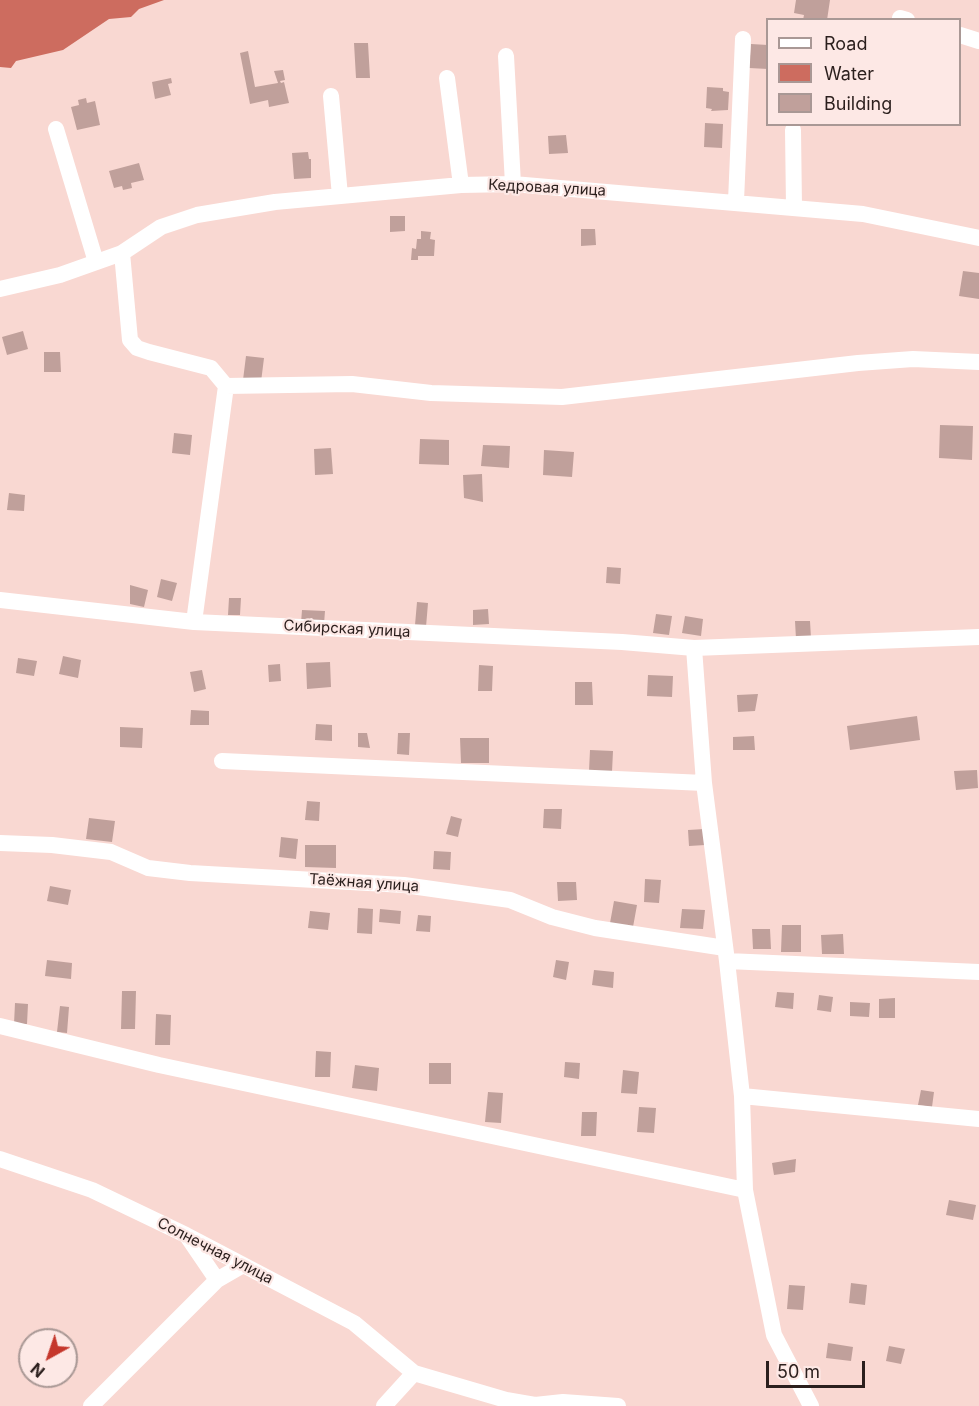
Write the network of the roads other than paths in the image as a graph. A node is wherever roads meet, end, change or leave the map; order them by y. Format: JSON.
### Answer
{"nodes":[{"id":1,"x":961,"y":35,"type":"edge"},
{"id":2,"x":743,"y":39,"type":"dead end"},
{"id":3,"x":979,"y":41,"type":"edge"},
{"id":4,"x":506,"y":56,"type":"dead end"},
{"id":5,"x":447,"y":78,"type":"dead end"},
{"id":6,"x":332,"y":96,"type":"dead end"},
{"id":7,"x":56,"y":129,"type":"dead end"},
{"id":8,"x":793,"y":130,"type":"dead end"},
{"id":9,"x":513,"y":184,"type":"junction"},
{"id":10,"x":461,"y":185,"type":"junction"},
{"id":11,"x":340,"y":196,"type":"junction"},
{"id":12,"x":736,"y":201,"type":"junction"},
{"id":13,"x":794,"y":207,"type":"junction"},
{"id":14,"x":979,"y":238,"type":"edge"},
{"id":15,"x":123,"y":253,"type":"junction"},
{"id":16,"x":96,"y":262,"type":"junction"},
{"id":17,"x":0,"y":289,"type":"edge"},
{"id":18,"x":979,"y":362,"type":"edge"},
{"id":19,"x":226,"y":386,"type":"junction"},
{"id":20,"x":0,"y":600,"type":"edge"},
{"id":21,"x":194,"y":622,"type":"junction"},
{"id":22,"x":979,"y":637,"type":"edge"},
{"id":23,"x":694,"y":648,"type":"junction"},
{"id":24,"x":222,"y":761,"type":"dead end"},
{"id":25,"x":704,"y":783,"type":"junction"},
{"id":26,"x":0,"y":843,"type":"edge"},
{"id":27,"x":726,"y":954,"type":"junction"},
{"id":28,"x":979,"y":972,"type":"edge"},
{"id":29,"x":0,"y":1026,"type":"edge"},
{"id":30,"x":742,"y":1096,"type":"junction"},
{"id":31,"x":979,"y":1119,"type":"edge"},
{"id":32,"x":0,"y":1160,"type":"edge"},
{"id":33,"x":745,"y":1190,"type":"junction"},
{"id":34,"x":186,"y":1235,"type":"junction"},
{"id":35,"x":243,"y":1265,"type":"junction"},
{"id":36,"x":217,"y":1280,"type":"junction"},
{"id":37,"x":414,"y":1374,"type":"junction"},
{"id":38,"x":91,"y":1406,"type":"edge"},
{"id":39,"x":384,"y":1406,"type":"edge"},
{"id":40,"x":618,"y":1406,"type":"edge"},
{"id":41,"x":811,"y":1406,"type":"edge"}],
"edges":[{"from":1,"to":3,"type":"street"},
{"from":2,"to":12,"type":"street"},
{"from":4,"to":9,"type":"street"},
{"from":5,"to":10,"type":"street"},
{"from":6,"to":11,"type":"street"},
{"from":7,"to":16,"type":"street"},
{"from":8,"to":13,"type":"street"},
{"from":9,"to":10,"type":"street","name":"Кедровая улица"},
{"from":9,"to":12,"type":"street","name":"Кедровая улица"},
{"from":10,"to":11,"type":"street","name":"Кедровая улица"},
{"from":11,"to":15,"type":"street","name":"Кедровая улица"},
{"from":12,"to":13,"type":"street","name":"Кедровая улица"},
{"from":13,"to":14,"type":"street","name":"Кедровая улица"},
{"from":15,"to":16,"type":"street","name":"Кедровая улица"},
{"from":15,"to":19,"type":"street"},
{"from":16,"to":17,"type":"street","name":"Кедровая улица"},
{"from":18,"to":19,"type":"street"},
{"from":19,"to":21,"type":"street"},
{"from":20,"to":21,"type":"street","name":"Сибирская улица"},
{"from":21,"to":23,"type":"street","name":"Сибирская улица"},
{"from":22,"to":23,"type":"street","name":"Сибирская улица"},
{"from":23,"to":25,"type":"street"},
{"from":24,"to":25,"type":"street"},
{"from":25,"to":27,"type":"street"},
{"from":26,"to":27,"type":"street","name":"Таёжная улица"},
{"from":27,"to":28,"type":"street","name":"Таёжная улица"},
{"from":27,"to":30,"type":"street"},
{"from":29,"to":33,"type":"street"},
{"from":30,"to":31,"type":"street"},
{"from":30,"to":33,"type":"street"},
{"from":32,"to":34,"type":"street","name":"Солнечная улица"},
{"from":33,"to":41,"type":"street"},
{"from":34,"to":35,"type":"street","name":"Солнечная улица"},
{"from":34,"to":36,"type":"street"},
{"from":35,"to":36,"type":"street"},
{"from":35,"to":37,"type":"street","name":"Солнечная улица"},
{"from":36,"to":38,"type":"street"},
{"from":37,"to":39,"type":"street"},
{"from":37,"to":40,"type":"street"}]}
